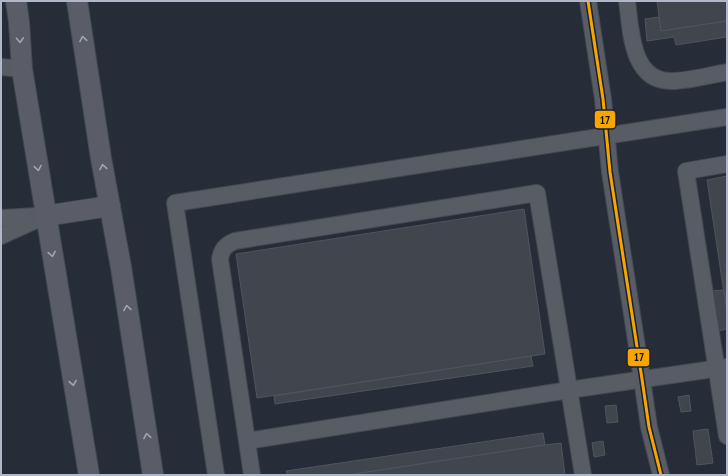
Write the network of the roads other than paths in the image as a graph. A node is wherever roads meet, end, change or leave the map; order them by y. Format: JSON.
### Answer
{"nodes":[{"id":1,"x":16,"y":1,"type":"edge"},
{"id":2,"x":77,"y":1,"type":"edge"},
{"id":3,"x":588,"y":1,"type":"edge"},
{"id":4,"x":627,"y":1,"type":"edge"},
{"id":5,"x":1,"y":67,"type":"edge"},
{"id":6,"x":22,"y":68,"type":"junction"},
{"id":7,"x":727,"y":72,"type":"edge"},
{"id":8,"x":727,"y":117,"type":"edge"},
{"id":9,"x":607,"y":136,"type":"junction"},
{"id":10,"x":727,"y":164,"type":"edge"},
{"id":11,"x":110,"y":206,"type":"junction"},
{"id":12,"x":45,"y":216,"type":"junction"},
{"id":13,"x":1,"y":218,"type":"edge"},
{"id":14,"x":1,"y":236,"type":"edge"},
{"id":15,"x":722,"y":367,"type":"edge"},
{"id":16,"x":642,"y":379,"type":"junction"},
{"id":17,"x":569,"y":390,"type":"junction"},
{"id":18,"x":727,"y":436,"type":"edge"},
{"id":19,"x":247,"y":441,"type":"junction"},
{"id":20,"x":89,"y":475,"type":"edge"},
{"id":21,"x":153,"y":475,"type":"edge"},
{"id":22,"x":216,"y":475,"type":"edge"},
{"id":23,"x":252,"y":475,"type":"edge"},
{"id":24,"x":583,"y":475,"type":"edge"},
{"id":25,"x":661,"y":475,"type":"edge"}],
"edges":[{"from":1,"to":6,"type":"main road","one_way":true},
{"from":11,"to":2,"type":"main road","one_way":true},
{"from":3,"to":9,"type":"street"},
{"from":4,"to":7,"type":"street"},
{"from":5,"to":6,"type":"street"},
{"from":6,"to":12,"type":"main road","one_way":true},
{"from":8,"to":9,"type":"street"},
{"from":9,"to":16,"type":"street"},
{"from":9,"to":22,"type":"street"},
{"from":10,"to":15,"type":"street"},
{"from":11,"to":12,"type":"main road"},
{"from":21,"to":11,"type":"main road","one_way":true},
{"from":12,"to":13,"type":"street"},
{"from":12,"to":14,"type":"street"},
{"from":12,"to":20,"type":"main road","one_way":true},
{"from":15,"to":16,"type":"street"},
{"from":15,"to":18,"type":"street"},
{"from":16,"to":17,"type":"street"},
{"from":16,"to":25,"type":"street"},
{"from":17,"to":19,"type":"street"},
{"from":17,"to":19,"type":"street"},
{"from":17,"to":24,"type":"street"},
{"from":19,"to":23,"type":"street"}]}
